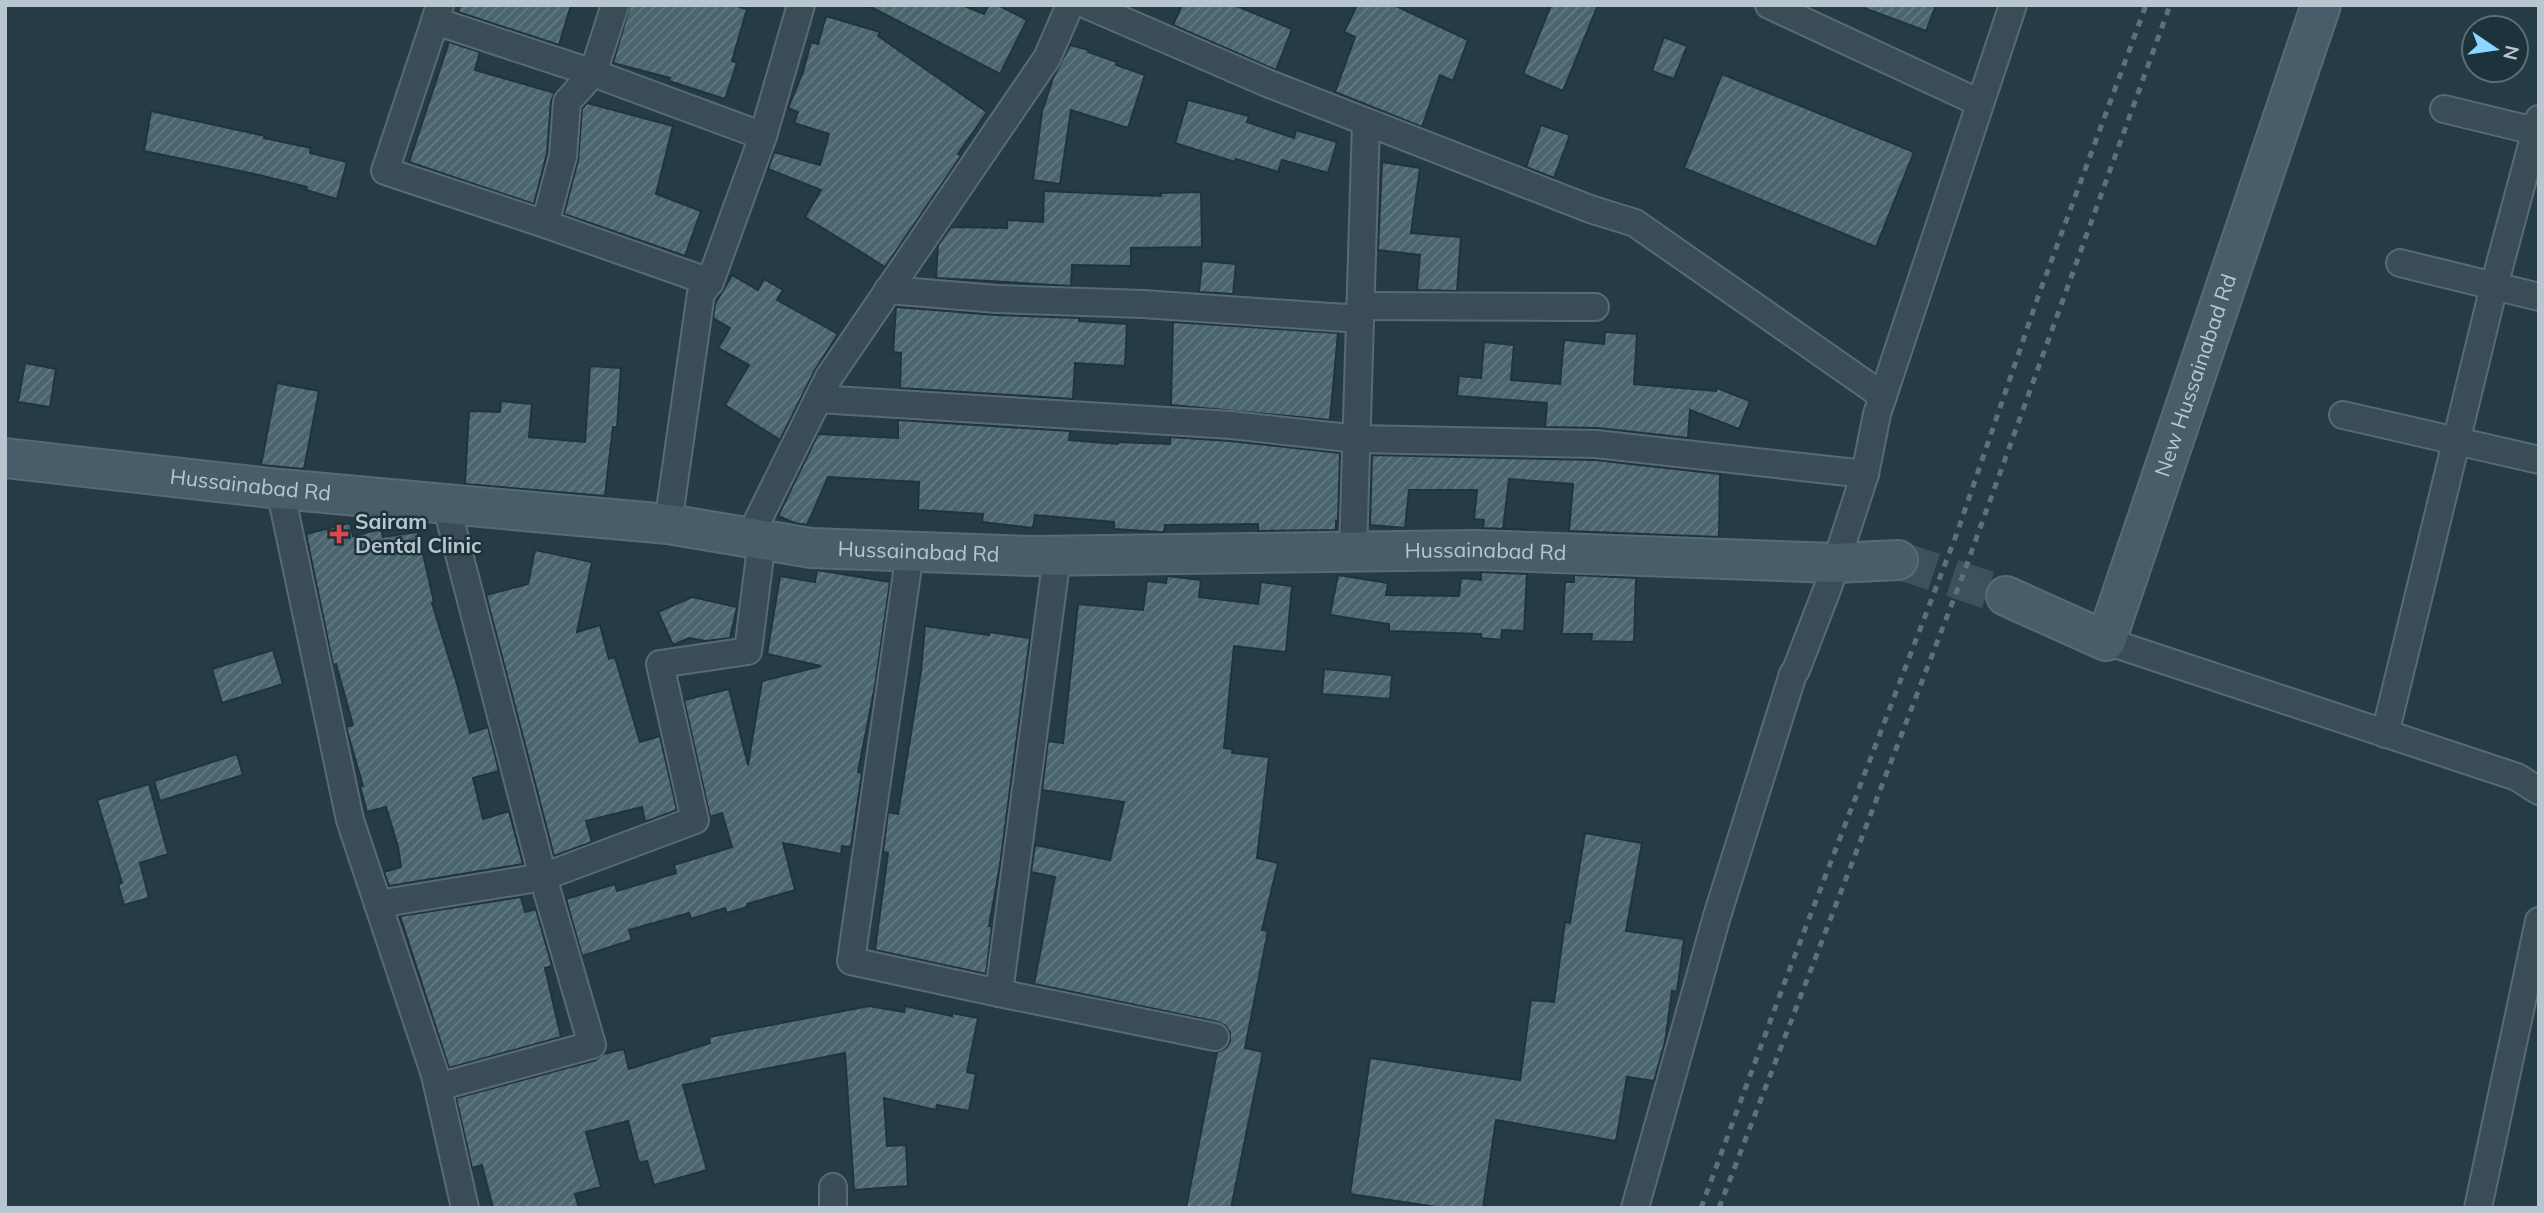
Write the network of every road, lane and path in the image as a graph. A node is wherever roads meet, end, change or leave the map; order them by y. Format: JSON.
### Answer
{"nodes":[{"id":1,"x":615,"y":5,"type":"edge"},
{"id":2,"x":801,"y":5,"type":"edge"},
{"id":3,"x":1070,"y":5,"type":"edge"},
{"id":4,"x":1087,"y":5,"type":"edge"},
{"id":5,"x":1769,"y":5,"type":"edge"},
{"id":6,"x":2013,"y":5,"type":"edge"},
{"id":7,"x":2321,"y":5,"type":"edge"},
{"id":8,"x":438,"y":13,"type":"edge"},
{"id":9,"x":593,"y":72,"type":"junction"},
{"id":10,"x":1980,"y":103,"type":"junction"},
{"id":11,"x":2444,"y":109,"type":"dead end"},
{"id":12,"x":1366,"y":122,"type":"junction"},
{"id":13,"x":2538,"y":127,"type":"edge"},
{"id":14,"x":763,"y":136,"type":"junction"},
{"id":15,"x":545,"y":224,"type":"junction"},
{"id":16,"x":2400,"y":263,"type":"dead end"},
{"id":17,"x":710,"y":282,"type":"junction"},
{"id":18,"x":2494,"y":286,"type":"junction"},
{"id":19,"x":888,"y":290,"type":"junction"},
{"id":20,"x":2539,"y":297,"type":"edge"},
{"id":21,"x":1595,"y":307,"type":"dead end"},
{"id":22,"x":1360,"y":313,"type":"junction"},
{"id":23,"x":1883,"y":396,"type":"junction"},
{"id":24,"x":818,"y":399,"type":"junction"},
{"id":25,"x":2343,"y":415,"type":"dead end"},
{"id":26,"x":1358,"y":439,"type":"junction"},
{"id":27,"x":2456,"y":441,"type":"junction"},
{"id":28,"x":5,"y":458,"type":"edge"},
{"id":29,"x":2539,"y":460,"type":"edge"},
{"id":30,"x":1865,"y":474,"type":"junction"},
{"id":31,"x":280,"y":489,"type":"junction"},
{"id":32,"x":446,"y":504,"type":"junction"},
{"id":33,"x":668,"y":524,"type":"junction"},
{"id":34,"x":755,"y":539,"type":"junction"},
{"id":35,"x":910,"y":552,"type":"junction"},
{"id":36,"x":1353,"y":552,"type":"junction"},
{"id":37,"x":1057,"y":556,"type":"junction"},
{"id":38,"x":1898,"y":560,"type":"tunnel mouth"},
{"id":39,"x":1835,"y":563,"type":"junction"},
{"id":40,"x":2006,"y":596,"type":"tunnel mouth"},
{"id":41,"x":2106,"y":642,"type":"junction"},
{"id":42,"x":2385,"y":734,"type":"junction"},
{"id":43,"x":2539,"y":790,"type":"edge"},
{"id":44,"x":543,"y":877,"type":"junction"},
{"id":45,"x":378,"y":904,"type":"junction"},
{"id":46,"x":2539,"y":921,"type":"edge"},
{"id":47,"x":999,"y":993,"type":"junction"},
{"id":48,"x":1215,"y":1037,"type":"dead end"},
{"id":49,"x":438,"y":1087,"type":"junction"},
{"id":50,"x":465,"y":1208,"type":"edge"},
{"id":51,"x":1635,"y":1208,"type":"edge"},
{"id":52,"x":2478,"y":1208,"type":"edge"}],
"edges":[{"from":1,"to":9,"type":"street"},
{"from":2,"to":14,"type":"street"},
{"from":3,"to":19,"type":"street"},
{"from":4,"to":12,"type":"street"},
{"from":5,"to":10,"type":"street"},
{"from":6,"to":10,"type":"street"},
{"from":7,"to":41,"type":"street","name":"New Hussainabad Rd"},
{"from":8,"to":9,"type":"street"},
{"from":8,"to":15,"type":"street"},
{"from":9,"to":14,"type":"street"},
{"from":9,"to":15,"type":"street"},
{"from":10,"to":23,"type":"street"},
{"from":11,"to":13,"type":"street"},
{"from":12,"to":22,"type":"street"},
{"from":12,"to":23,"type":"street"},
{"from":13,"to":18,"type":"street"},
{"from":14,"to":17,"type":"street"},
{"from":15,"to":17,"type":"street"},
{"from":16,"to":18,"type":"street"},
{"from":17,"to":33,"type":"street"},
{"from":18,"to":20,"type":"street"},
{"from":18,"to":27,"type":"street"},
{"from":19,"to":22,"type":"street"},
{"from":19,"to":24,"type":"street"},
{"from":21,"to":22,"type":"street"},
{"from":22,"to":26,"type":"street"},
{"from":23,"to":30,"type":"street"},
{"from":24,"to":26,"type":"street"},
{"from":24,"to":34,"type":"street"},
{"from":25,"to":27,"type":"street"},
{"from":26,"to":30,"type":"street"},
{"from":26,"to":36,"type":"street"},
{"from":27,"to":29,"type":"street"},
{"from":27,"to":42,"type":"street"},
{"from":28,"to":31,"type":"street","name":"Hussainabad Rd"},
{"from":30,"to":39,"type":"street"},
{"from":31,"to":32,"type":"street","name":"Hussainabad Rd"},
{"from":31,"to":45,"type":"street"},
{"from":32,"to":33,"type":"street","name":"Hussainabad Rd"},
{"from":32,"to":44,"type":"street"},
{"from":33,"to":34,"type":"street","name":"Hussainabad Rd"},
{"from":34,"to":35,"type":"street","name":"Hussainabad Rd"},
{"from":34,"to":44,"type":"street"},
{"from":35,"to":37,"type":"street","name":"Hussainabad Rd"},
{"from":35,"to":47,"type":"street"},
{"from":36,"to":37,"type":"street","name":"Hussainabad Rd"},
{"from":36,"to":39,"type":"street","name":"Hussainabad Rd"},
{"from":37,"to":47,"type":"street"},
{"from":38,"to":39,"type":"street"},
{"from":39,"to":51,"type":"street"},
{"from":40,"to":41,"type":"street"},
{"from":41,"to":42,"type":"street"},
{"from":42,"to":43,"type":"street"},
{"from":44,"to":45,"type":"street"},
{"from":44,"to":49,"type":"street"},
{"from":45,"to":49,"type":"street"},
{"from":46,"to":52,"type":"street"},
{"from":47,"to":48,"type":"street"},
{"from":49,"to":50,"type":"street"}]}
